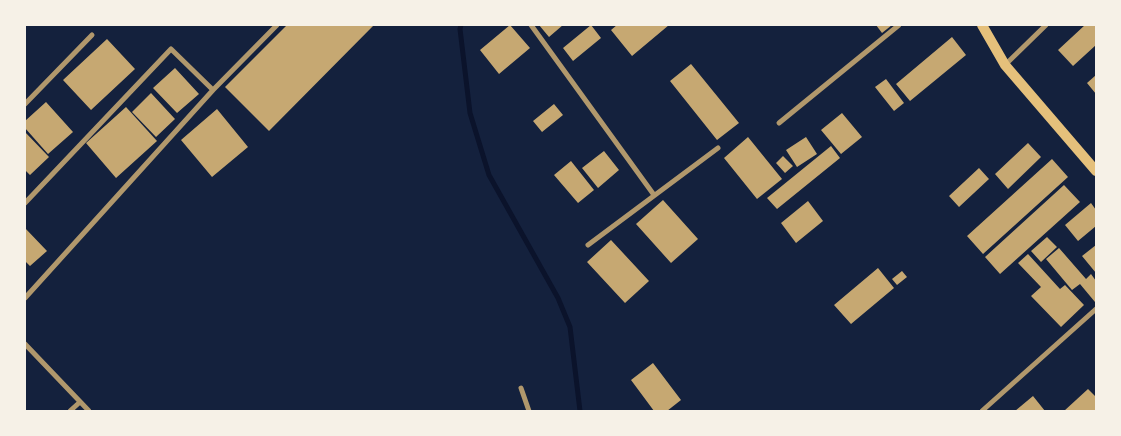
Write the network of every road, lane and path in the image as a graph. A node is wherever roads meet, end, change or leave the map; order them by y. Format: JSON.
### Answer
{"nodes":[{"id":1,"x":277,"y":25,"type":"edge"},
{"id":2,"x":531,"y":25,"type":"edge"},
{"id":3,"x":899,"y":25,"type":"edge"},
{"id":4,"x":982,"y":25,"type":"edge"},
{"id":5,"x":1046,"y":25,"type":"edge"},
{"id":6,"x":92,"y":35,"type":"dead end"},
{"id":7,"x":1004,"y":65,"type":"junction"},
{"id":8,"x":213,"y":90,"type":"junction"},
{"id":9,"x":25,"y":104,"type":"edge"},
{"id":10,"x":780,"y":123,"type":"dead end"},
{"id":11,"x":718,"y":148,"type":"dead end"},
{"id":12,"x":1096,"y":171,"type":"edge"},
{"id":13,"x":654,"y":195,"type":"junction"},
{"id":14,"x":25,"y":203,"type":"edge"},
{"id":15,"x":588,"y":245,"type":"dead end"},
{"id":16,"x":25,"y":298,"type":"edge"},
{"id":17,"x":1096,"y":309,"type":"edge"},
{"id":18,"x":25,"y":344,"type":"edge"},
{"id":19,"x":521,"y":388,"type":"dead end"},
{"id":20,"x":80,"y":402,"type":"junction"},
{"id":21,"x":70,"y":411,"type":"edge"},
{"id":22,"x":89,"y":411,"type":"edge"},
{"id":23,"x":529,"y":411,"type":"edge"},
{"id":24,"x":982,"y":411,"type":"edge"}],
"edges":[{"from":1,"to":8,"type":"street"},
{"from":2,"to":13,"type":"street"},
{"from":3,"to":10,"type":"street"},
{"from":4,"to":7,"type":"main road"},
{"from":5,"to":7,"type":"street"},
{"from":6,"to":9,"type":"street"},
{"from":7,"to":12,"type":"main road"},
{"from":8,"to":14,"type":"street"},
{"from":8,"to":16,"type":"street"},
{"from":11,"to":13,"type":"street"},
{"from":13,"to":15,"type":"street"},
{"from":17,"to":24,"type":"street"},
{"from":18,"to":20,"type":"street"},
{"from":19,"to":23,"type":"street"},
{"from":20,"to":21,"type":"street"},
{"from":20,"to":22,"type":"street"}]}
